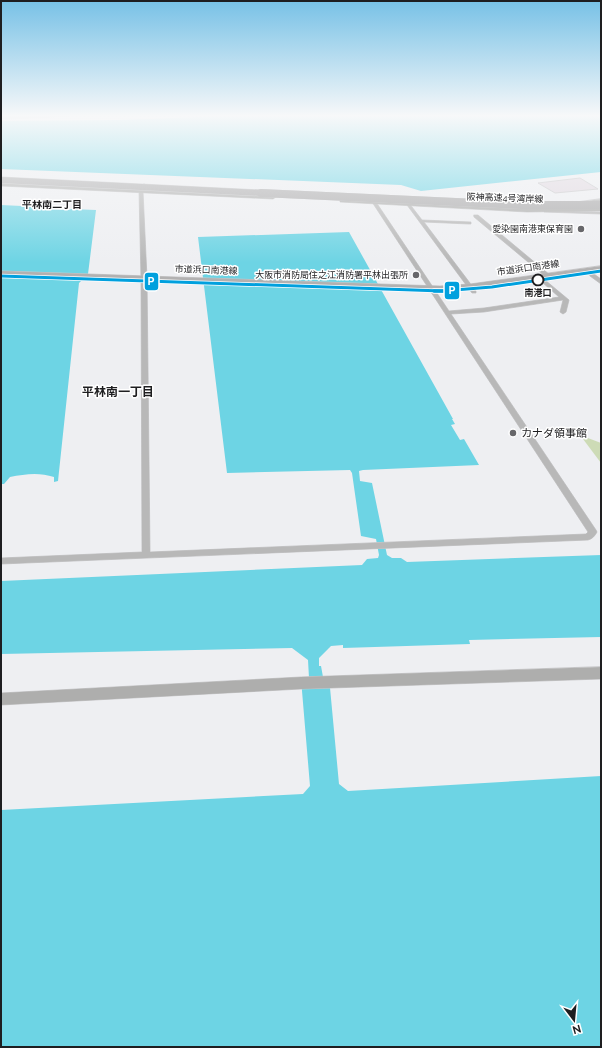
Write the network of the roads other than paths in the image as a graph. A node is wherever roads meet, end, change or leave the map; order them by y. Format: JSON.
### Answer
{"nodes":[{"id":1,"x":1,"y":181,"type":"edge"},
{"id":2,"x":145,"y":185,"type":"junction"},
{"id":3,"x":141,"y":191,"type":"junction"},
{"id":4,"x":381,"y":196,"type":"junction"},
{"id":5,"x":374,"y":202,"type":"junction"},
{"id":6,"x":582,"y":202,"type":"dead end"},
{"id":7,"x":486,"y":203,"type":"junction"},
{"id":8,"x":408,"y":204,"type":"junction"},
{"id":9,"x":601,"y":207,"type":"edge"},
{"id":10,"x":476,"y":216,"type":"dead end"},
{"id":11,"x":421,"y":221,"type":"junction"},
{"id":12,"x":469,"y":223,"type":"dead end"},
{"id":13,"x":601,"y":268,"type":"edge"},
{"id":14,"x":1,"y":274,"type":"edge"},
{"id":15,"x":601,"y":274,"type":"edge"},
{"id":16,"x":592,"y":275,"type":"junction"},
{"id":17,"x":1,"y":278,"type":"edge"},
{"id":18,"x":85,"y":279,"type":"junction"},
{"id":19,"x":546,"y":279,"type":"junction"},
{"id":20,"x":144,"y":281,"type":"junction"},
{"id":21,"x":601,"y":282,"type":"edge"},
{"id":22,"x":472,"y":289,"type":"junction"},
{"id":23,"x":432,"y":291,"type":"junction"},
{"id":24,"x":564,"y":298,"type":"junction"},
{"id":25,"x":563,"y":312,"type":"dead end"},
{"id":26,"x":447,"y":313,"type":"junction"},
{"id":27,"x":146,"y":555,"type":"junction"},
{"id":28,"x":1,"y":561,"type":"edge"},
{"id":29,"x":601,"y":673,"type":"edge"},
{"id":30,"x":1,"y":699,"type":"edge"}],
"edges":[{"from":1,"to":2,"type":"street"},
{"from":1,"to":3,"type":"street"},
{"from":1,"to":7,"type":"highway","name":"阪神高速4号湾岸線","bridge":true},
{"from":1,"to":9,"type":"highway","name":"阪神高速4号湾岸線","bridge":true},
{"from":2,"to":3,"type":"street"},
{"from":2,"to":4,"type":"street"},
{"from":3,"to":5,"type":"street"},
{"from":3,"to":20,"type":"street"},
{"from":4,"to":5,"type":"street"},
{"from":4,"to":9,"type":"street"},
{"from":5,"to":8,"type":"street"},
{"from":5,"to":23,"type":"street"},
{"from":6,"to":7,"type":"highway","bridge":true},
{"from":7,"to":9,"type":"highway","name":"阪神高速4号湾岸線","bridge":true},
{"from":8,"to":9,"type":"street"},
{"from":8,"to":11,"type":"street"},
{"from":10,"to":19,"type":"street"},
{"from":11,"to":12,"type":"street"},
{"from":11,"to":22,"type":"street"},
{"from":13,"to":19,"type":"main road","name":"市道浜口南港線"},
{"from":14,"to":18,"type":"main road","name":"市道浜口南港線"},
{"from":15,"to":16,"type":"main road","name":"市道浜口南港線"},
{"from":16,"to":19,"type":"main road","name":"市道浜口南港線"},
{"from":16,"to":21,"type":"street"},
{"from":17,"to":18,"type":"main road","name":"市道浜口南港線"},
{"from":18,"to":20,"type":"main road","name":"市道浜口南港線"},
{"from":19,"to":22,"type":"main road","name":"市道浜口南港線"},
{"from":19,"to":24,"type":"street"},
{"from":20,"to":23,"type":"main road","name":"市道浜口南港線"},
{"from":20,"to":27,"type":"street"},
{"from":22,"to":23,"type":"main road","name":"市道浜口南港線"},
{"from":23,"to":26,"type":"street"},
{"from":24,"to":25,"type":"street"},
{"from":24,"to":26,"type":"street"},
{"from":26,"to":27,"type":"street"},
{"from":27,"to":28,"type":"street"},
{"from":29,"to":30,"type":"street"}]}
